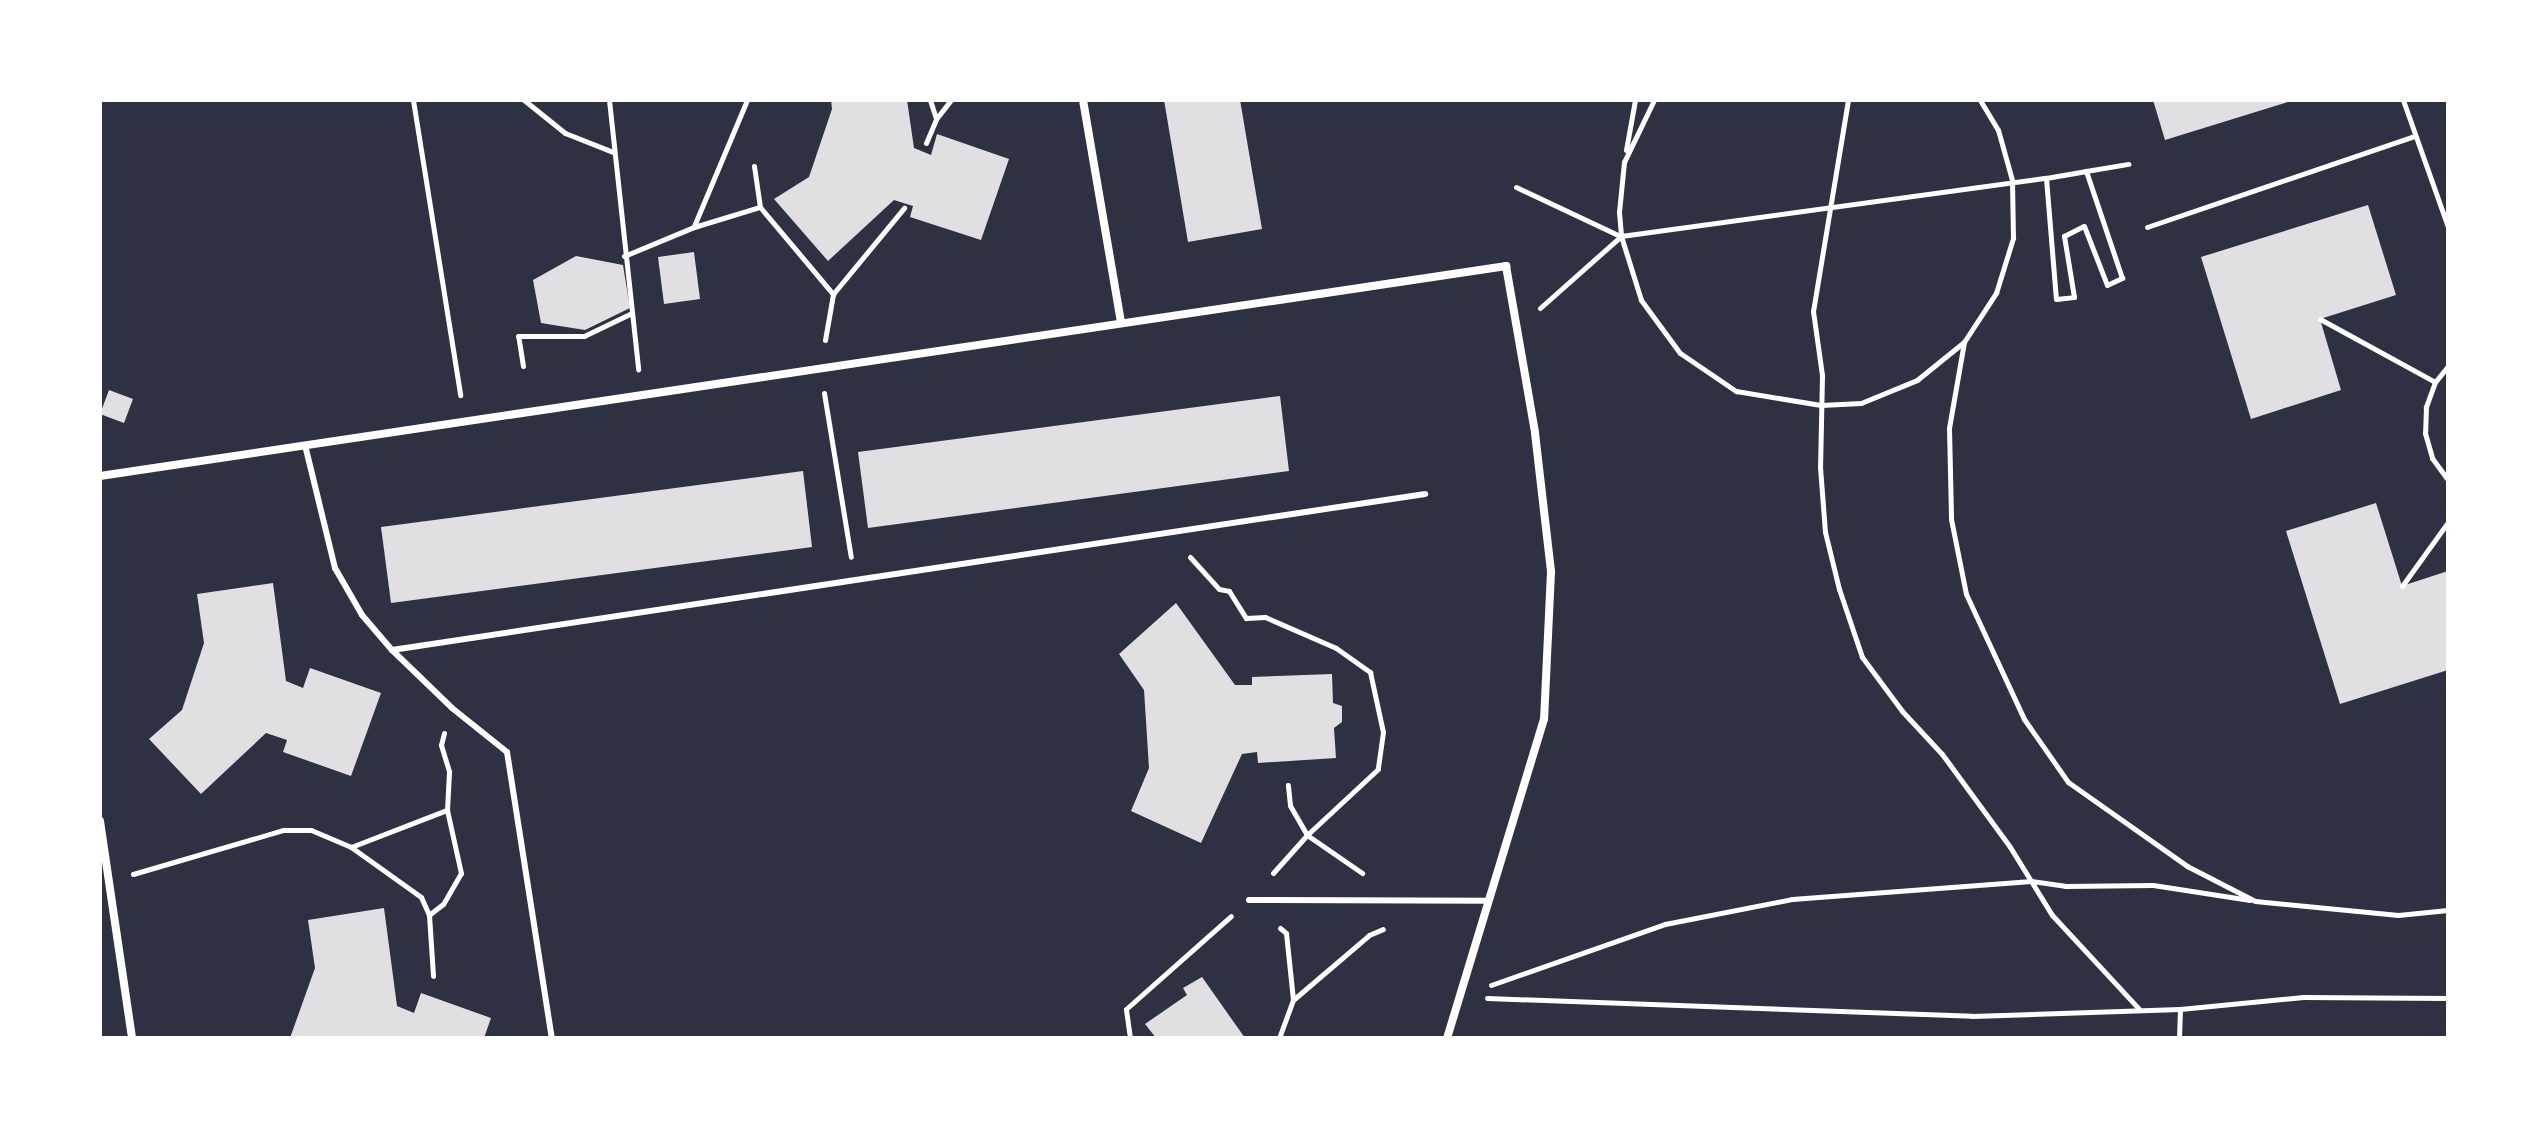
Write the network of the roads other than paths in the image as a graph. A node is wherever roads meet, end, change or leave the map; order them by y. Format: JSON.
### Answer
{"nodes":[{"id":1,"x":1083,"y":100,"type":"edge"},
{"id":2,"x":1121,"y":323,"type":"junction"},
{"id":3,"x":305,"y":445,"type":"junction"},
{"id":4,"x":100,"y":476,"type":"edge"},
{"id":5,"x":1425,"y":494,"type":"dead end"},
{"id":6,"x":392,"y":650,"type":"junction"},
{"id":7,"x":100,"y":821,"type":"edge"},
{"id":8,"x":1249,"y":900,"type":"road end"},
{"id":9,"x":1488,"y":901,"type":"junction"},
{"id":10,"x":132,"y":1038,"type":"edge"},
{"id":11,"x":552,"y":1038,"type":"edge"},
{"id":12,"x":1447,"y":1038,"type":"edge"}],
"edges":[{"from":1,"to":2,"type":"street"},
{"from":2,"to":3,"type":"street"},
{"from":2,"to":9,"type":"street"},
{"from":3,"to":4,"type":"street"},
{"from":3,"to":6,"type":"lane"},
{"from":5,"to":6,"type":"lane"},
{"from":6,"to":11,"type":"lane"},
{"from":7,"to":10,"type":"street"},
{"from":8,"to":9,"type":"lane"},
{"from":9,"to":12,"type":"street"}]}
